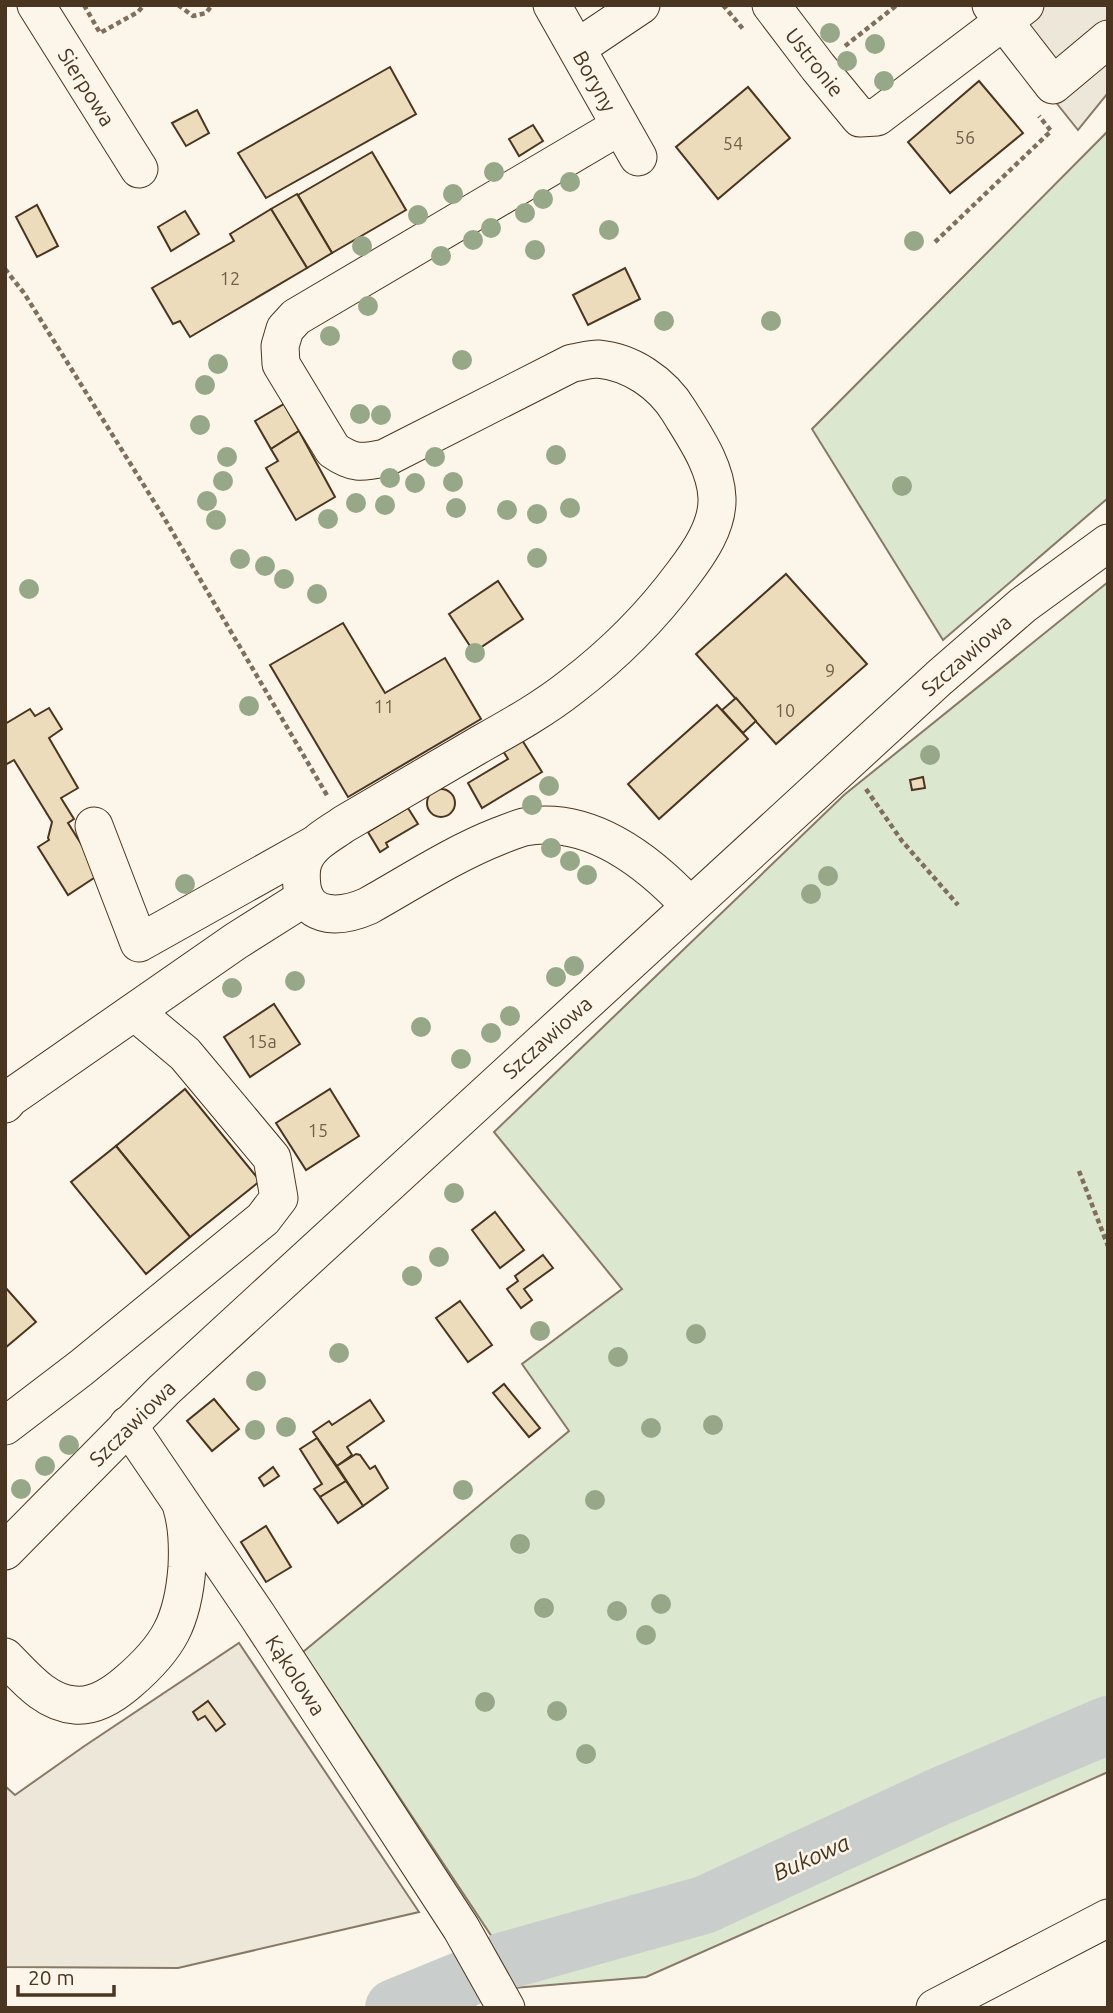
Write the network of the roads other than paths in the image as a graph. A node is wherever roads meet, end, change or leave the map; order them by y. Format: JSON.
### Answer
{"nodes":[{"id":1,"x":36,"y":5,"type":"edge"},
{"id":2,"x":552,"y":5,"type":"edge"},
{"id":3,"x":641,"y":5,"type":"edge"},
{"id":4,"x":771,"y":5,"type":"edge"},
{"id":5,"x":1007,"y":11,"type":"edge"},
{"id":6,"x":1108,"y":39,"type":"edge"},
{"id":7,"x":577,"y":48,"type":"junction"},
{"id":8,"x":620,"y":126,"type":"junction"},
{"id":9,"x":638,"y":157,"type":"dead end"},
{"id":10,"x":139,"y":169,"type":"dead end"},
{"id":11,"x":1108,"y":543,"type":"edge"},
{"id":12,"x":94,"y":826,"type":"dead end"},
{"id":13,"x":314,"y":845,"type":"junction"},
{"id":14,"x":304,"y":898,"type":"junction"},
{"id":15,"x":690,"y":906,"type":"junction"},
{"id":16,"x":135,"y":1012,"type":"junction"},
{"id":17,"x":5,"y":1104,"type":"edge"},
{"id":18,"x":5,"y":1426,"type":"edge"},
{"id":19,"x":128,"y":1426,"type":"junction"},
{"id":20,"x":181,"y":1504,"type":"junction"},
{"id":21,"x":5,"y":1551,"type":"edge"},
{"id":22,"x":5,"y":1657,"type":"edge"},
{"id":23,"x":1108,"y":1918,"type":"edge"},
{"id":24,"x":506,"y":2008,"type":"edge"},
{"id":25,"x":936,"y":2008,"type":"edge"}],
"edges":[{"from":1,"to":10,"type":"street","name":"Sierpowa"},
{"from":2,"to":7,"type":"street","name":"Boryny"},
{"from":3,"to":7,"type":"street"},
{"from":4,"to":5,"type":"street","name":"Ustronie"},
{"from":5,"to":6,"type":"street"},
{"from":7,"to":8,"type":"street","name":"Boryny"},
{"from":8,"to":9,"type":"street","name":"Boryny"},
{"from":8,"to":13,"type":"street"},
{"from":11,"to":15,"type":"street","name":"Szczawiowa"},
{"from":12,"to":13,"type":"street"},
{"from":13,"to":14,"type":"street"},
{"from":14,"to":15,"type":"street"},
{"from":14,"to":16,"type":"street"},
{"from":15,"to":19,"type":"street","name":"Szczawiowa"},
{"from":16,"to":17,"type":"street"},
{"from":16,"to":18,"type":"street"},
{"from":19,"to":20,"type":"street","name":"Kąkolowa"},
{"from":19,"to":21,"type":"street","name":"Szczawiowa"},
{"from":20,"to":22,"type":"street"},
{"from":20,"to":24,"type":"street","name":"Kąkolowa"},
{"from":23,"to":25,"type":"street"}]}
